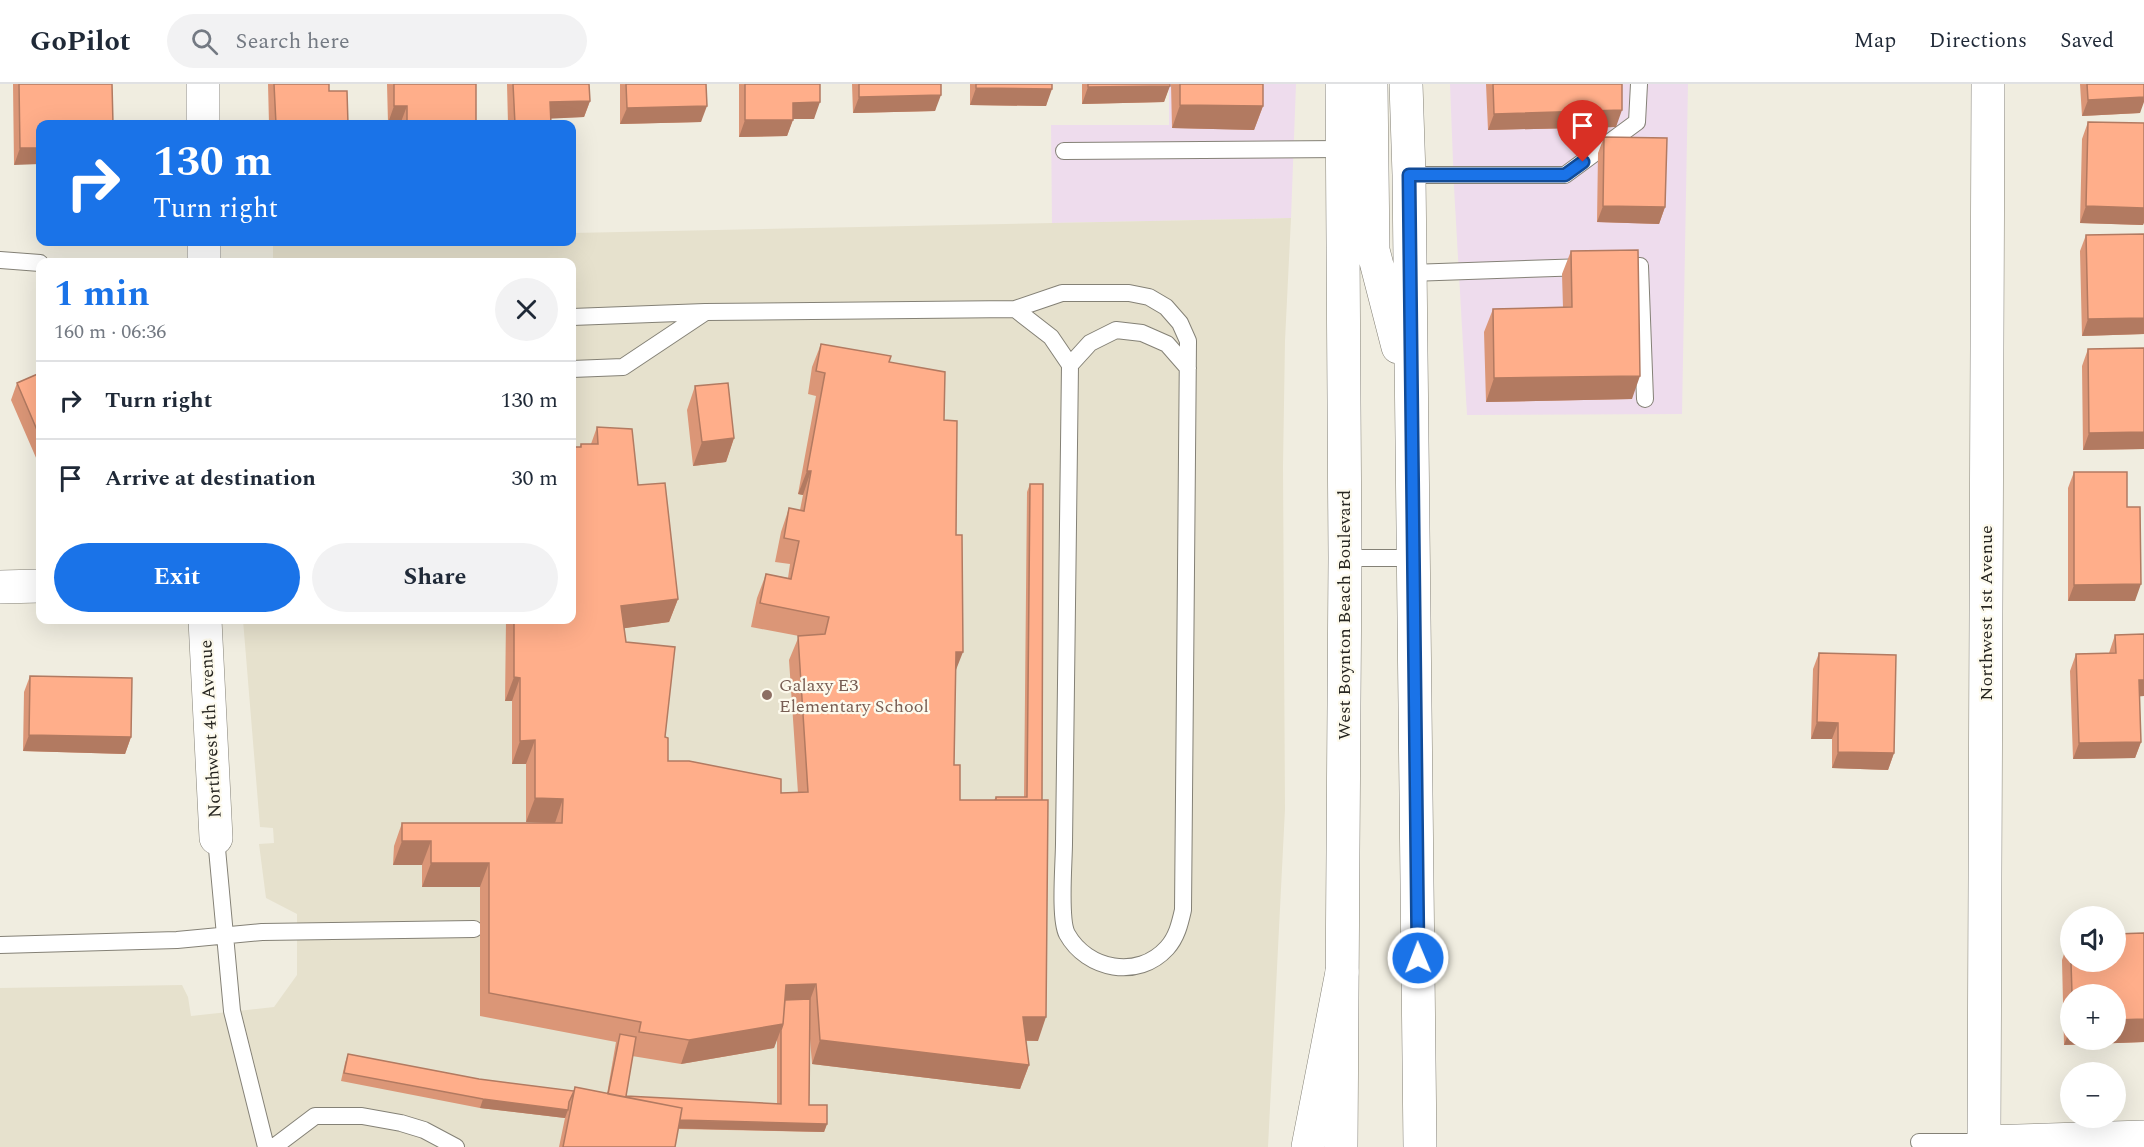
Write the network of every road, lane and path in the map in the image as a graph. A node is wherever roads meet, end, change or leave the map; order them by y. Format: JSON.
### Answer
{"nodes":[{"id":1,"x":203,"y":84,"type":"edge"},
{"id":2,"x":1342,"y":84,"type":"edge"},
{"id":3,"x":1371,"y":84,"type":"edge"},
{"id":4,"x":1406,"y":84,"type":"edge"},
{"id":5,"x":1640,"y":84,"type":"edge"},
{"id":6,"x":1988,"y":84,"type":"edge"},
{"id":7,"x":203,"y":120,"type":"edge"},
{"id":8,"x":1343,"y":149,"type":"junction"},
{"id":9,"x":1064,"y":151,"type":"dead end"},
{"id":10,"x":1409,"y":175,"type":"junction"},
{"id":11,"x":0,"y":260,"type":"edge"},
{"id":12,"x":36,"y":263,"type":"edge"},
{"id":13,"x":1410,"y":273,"type":"junction"},
{"id":14,"x":1016,"y":309,"type":"junction"},
{"id":15,"x":705,"y":312,"type":"junction"},
{"id":16,"x":576,"y":317,"type":"edge"},
{"id":17,"x":1070,"y":365,"type":"junction"},
{"id":18,"x":1188,"y":368,"type":"junction"},
{"id":19,"x":576,"y":369,"type":"edge"},
{"id":20,"x":1412,"y":398,"type":"junction"},
{"id":21,"x":1645,"y":399,"type":"dead end"},
{"id":22,"x":1345,"y":558,"type":"junction"},
{"id":23,"x":1413,"y":558,"type":"junction"},
{"id":24,"x":36,"y":586,"type":"edge"},
{"id":25,"x":0,"y":587,"type":"edge"},
{"id":26,"x":205,"y":624,"type":"edge"},
{"id":27,"x":216,"y":838,"type":"joint"},
{"id":28,"x":474,"y":929,"type":"dead end"},
{"id":29,"x":226,"y":936,"type":"junction"},
{"id":30,"x":0,"y":945,"type":"edge"},
{"id":31,"x":1342,"y":972,"type":"junction"},
{"id":32,"x":2144,"y":1137,"type":"edge"},
{"id":33,"x":1919,"y":1142,"type":"dead end"},
{"id":34,"x":1984,"y":1142,"type":"junction"},
{"id":35,"x":266,"y":1147,"type":"edge"},
{"id":36,"x":274,"y":1147,"type":"edge"},
{"id":37,"x":456,"y":1147,"type":"edge"},
{"id":38,"x":1308,"y":1147,"type":"edge"},
{"id":39,"x":1341,"y":1147,"type":"edge"},
{"id":40,"x":1420,"y":1147,"type":"edge"}],
"edges":[{"from":1,"to":7,"type":"main road"},
{"from":2,"to":8,"type":"main road","name":"West Boynton Beach Boulevard"},
{"from":3,"to":20,"type":"main road"},
{"from":4,"to":10,"type":"main road"},
{"from":5,"to":10,"type":"lane"},
{"from":6,"to":34,"type":"main road","name":"Northwest 1st Avenue"},
{"from":8,"to":9,"type":"lane"},
{"from":8,"to":22,"type":"main road","name":"West Boynton Beach Boulevard"},
{"from":10,"to":13,"type":"main road"},
{"from":11,"to":12,"type":"lane"},
{"from":13,"to":20,"type":"main road"},
{"from":13,"to":21,"type":"lane"},
{"from":14,"to":15,"type":"lane"},
{"from":14,"to":17,"type":"lane"},
{"from":14,"to":18,"type":"lane"},
{"from":15,"to":16,"type":"lane"},
{"from":15,"to":19,"type":"lane"},
{"from":17,"to":18,"type":"lane"},
{"from":17,"to":18,"type":"lane"},
{"from":20,"to":23,"type":"main road"},
{"from":22,"to":23,"type":"lane"},
{"from":22,"to":31,"type":"main road","name":"West Boynton Beach Boulevard"},
{"from":23,"to":40,"type":"main road"},
{"from":24,"to":25,"type":"main road"},
{"from":26,"to":27,"type":"main road","name":"Northwest 4th Avenue"},
{"from":27,"to":29,"type":"lane"},
{"from":28,"to":29,"type":"lane"},
{"from":29,"to":30,"type":"lane"},
{"from":29,"to":35,"type":"lane"},
{"from":31,"to":38,"type":"main road"},
{"from":31,"to":39,"type":"main road","name":"West Boynton Beach Boulevard"},
{"from":32,"to":34,"type":"main road"},
{"from":33,"to":34,"type":"lane"},
{"from":36,"to":37,"type":"lane"}]}
